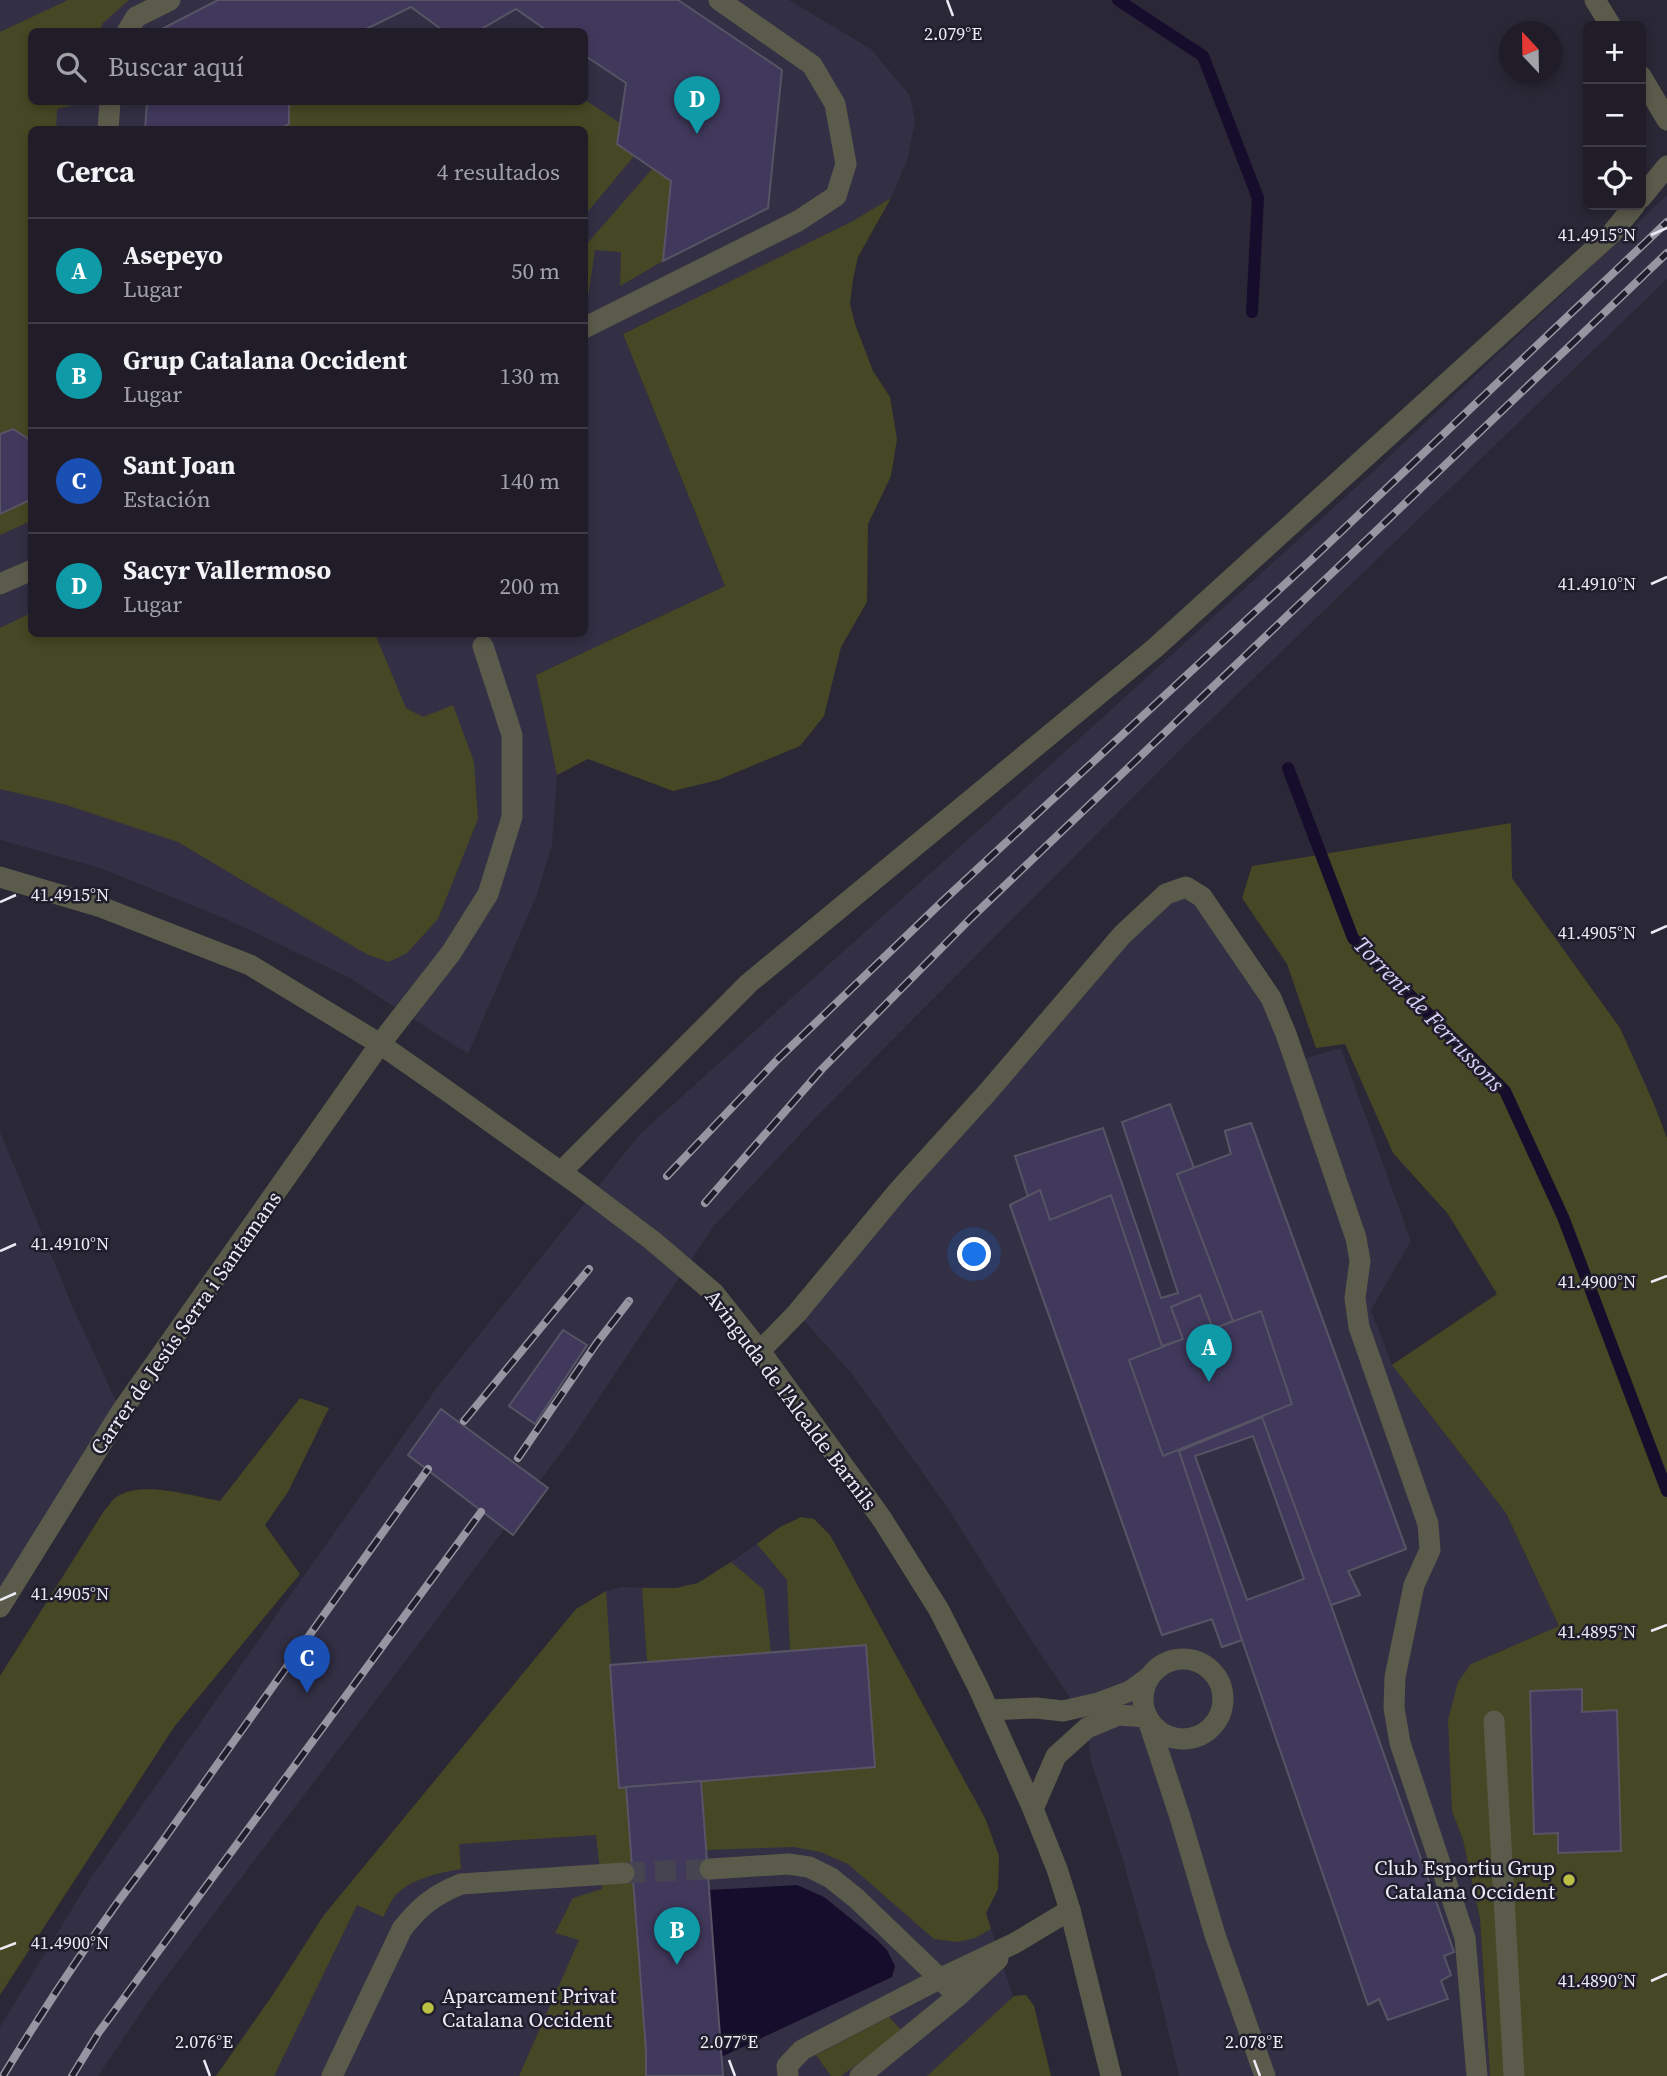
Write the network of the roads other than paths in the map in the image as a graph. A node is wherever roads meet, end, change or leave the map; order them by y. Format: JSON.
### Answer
{"nodes":[{"id":1,"x":170,"y":0,"type":"edge"},
{"id":2,"x":719,"y":0,"type":"edge"},
{"id":3,"x":1595,"y":0,"type":"edge"},
{"id":4,"x":1608,"y":21,"type":"edge"},
{"id":5,"x":129,"y":28,"type":"edge"},
{"id":6,"x":1646,"y":84,"type":"edge"},
{"id":7,"x":110,"y":105,"type":"edge"},
{"id":8,"x":1667,"y":120,"type":"edge"},
{"id":9,"x":108,"y":126,"type":"edge"},
{"id":10,"x":1667,"y":166,"type":"edge"},
{"id":11,"x":1646,"y":192,"type":"edge"},
{"id":12,"x":1631,"y":210,"type":"edge"},
{"id":13,"x":588,"y":326,"type":"edge"},
{"id":14,"x":28,"y":572,"type":"edge"},
{"id":15,"x":0,"y":584,"type":"edge"},
{"id":16,"x":483,"y":646,"type":"dead end"},
{"id":17,"x":0,"y":877,"type":"edge"},
{"id":18,"x":380,"y":1044,"type":"junction"},
{"id":19,"x":561,"y":1172,"type":"junction"},
{"id":20,"x":760,"y":1351,"type":"junction"},
{"id":21,"x":0,"y":1607,"type":"edge"},
{"id":22,"x":1149,"y":1678,"type":"junction"},
{"id":23,"x":989,"y":1710,"type":"junction"},
{"id":24,"x":1147,"y":1717,"type":"junction"},
{"id":25,"x":1494,"y":1721,"type":"dead end"},
{"id":26,"x":1033,"y":1809,"type":"junction"},
{"id":27,"x":709,"y":1869,"type":"tunnel mouth"},
{"id":28,"x":624,"y":1872,"type":"tunnel mouth"},
{"id":29,"x":1070,"y":1910,"type":"junction"},
{"id":30,"x":1015,"y":1943,"type":"junction"},
{"id":31,"x":942,"y":1978,"type":"junction"},
{"id":32,"x":958,"y":1996,"type":"junction"},
{"id":33,"x":332,"y":2076,"type":"edge"},
{"id":34,"x":788,"y":2076,"type":"edge"},
{"id":35,"x":860,"y":2076,"type":"edge"},
{"id":36,"x":1111,"y":2076,"type":"edge"},
{"id":37,"x":1265,"y":2076,"type":"edge"},
{"id":38,"x":1477,"y":2076,"type":"edge"},
{"id":39,"x":1514,"y":2076,"type":"edge"}],
"edges":[{"from":1,"to":5,"type":"street"},
{"from":2,"to":13,"type":"street"},
{"from":3,"to":4,"type":"street"},
{"from":6,"to":8,"type":"street"},
{"from":7,"to":9,"type":"street"},
{"from":10,"to":11,"type":"street"},
{"from":12,"to":19,"type":"street"},
{"from":14,"to":15,"type":"street"},
{"from":16,"to":18,"type":"street","name":"Carrer de Jesús Serra i Santamans"},
{"from":17,"to":18,"type":"street","name":"Avinguda de l'Alcalde Barnils"},
{"from":18,"to":19,"type":"street","name":"Avinguda de l'Alcalde Barnils"},
{"from":18,"to":21,"type":"street","name":"Carrer de Jesús Serra i Santamans"},
{"from":19,"to":20,"type":"street","name":"Avinguda de l'Alcalde Barnils"},
{"from":20,"to":23,"type":"street","name":"Avinguda de l'Alcalde Barnils"},
{"from":20,"to":38,"type":"street"},
{"from":22,"to":23,"type":"street"},
{"from":22,"to":24,"type":"street"},
{"from":22,"to":24,"type":"street"},
{"from":23,"to":26,"type":"street","name":"Avinguda de l'Alcalde Barnils"},
{"from":24,"to":26,"type":"street"},
{"from":24,"to":37,"type":"street"},
{"from":25,"to":39,"type":"street"},
{"from":26,"to":29,"type":"street","name":"Avinguda de l'Alcalde Barnils"},
{"from":27,"to":31,"type":"street"},
{"from":28,"to":33,"type":"street"},
{"from":29,"to":30,"type":"street"},
{"from":29,"to":36,"type":"street","name":"Avinguda de l'Alcalde Barnils"},
{"from":30,"to":31,"type":"street"},
{"from":30,"to":32,"type":"street"},
{"from":31,"to":32,"type":"street"},
{"from":31,"to":34,"type":"street"},
{"from":32,"to":35,"type":"street"}]}
